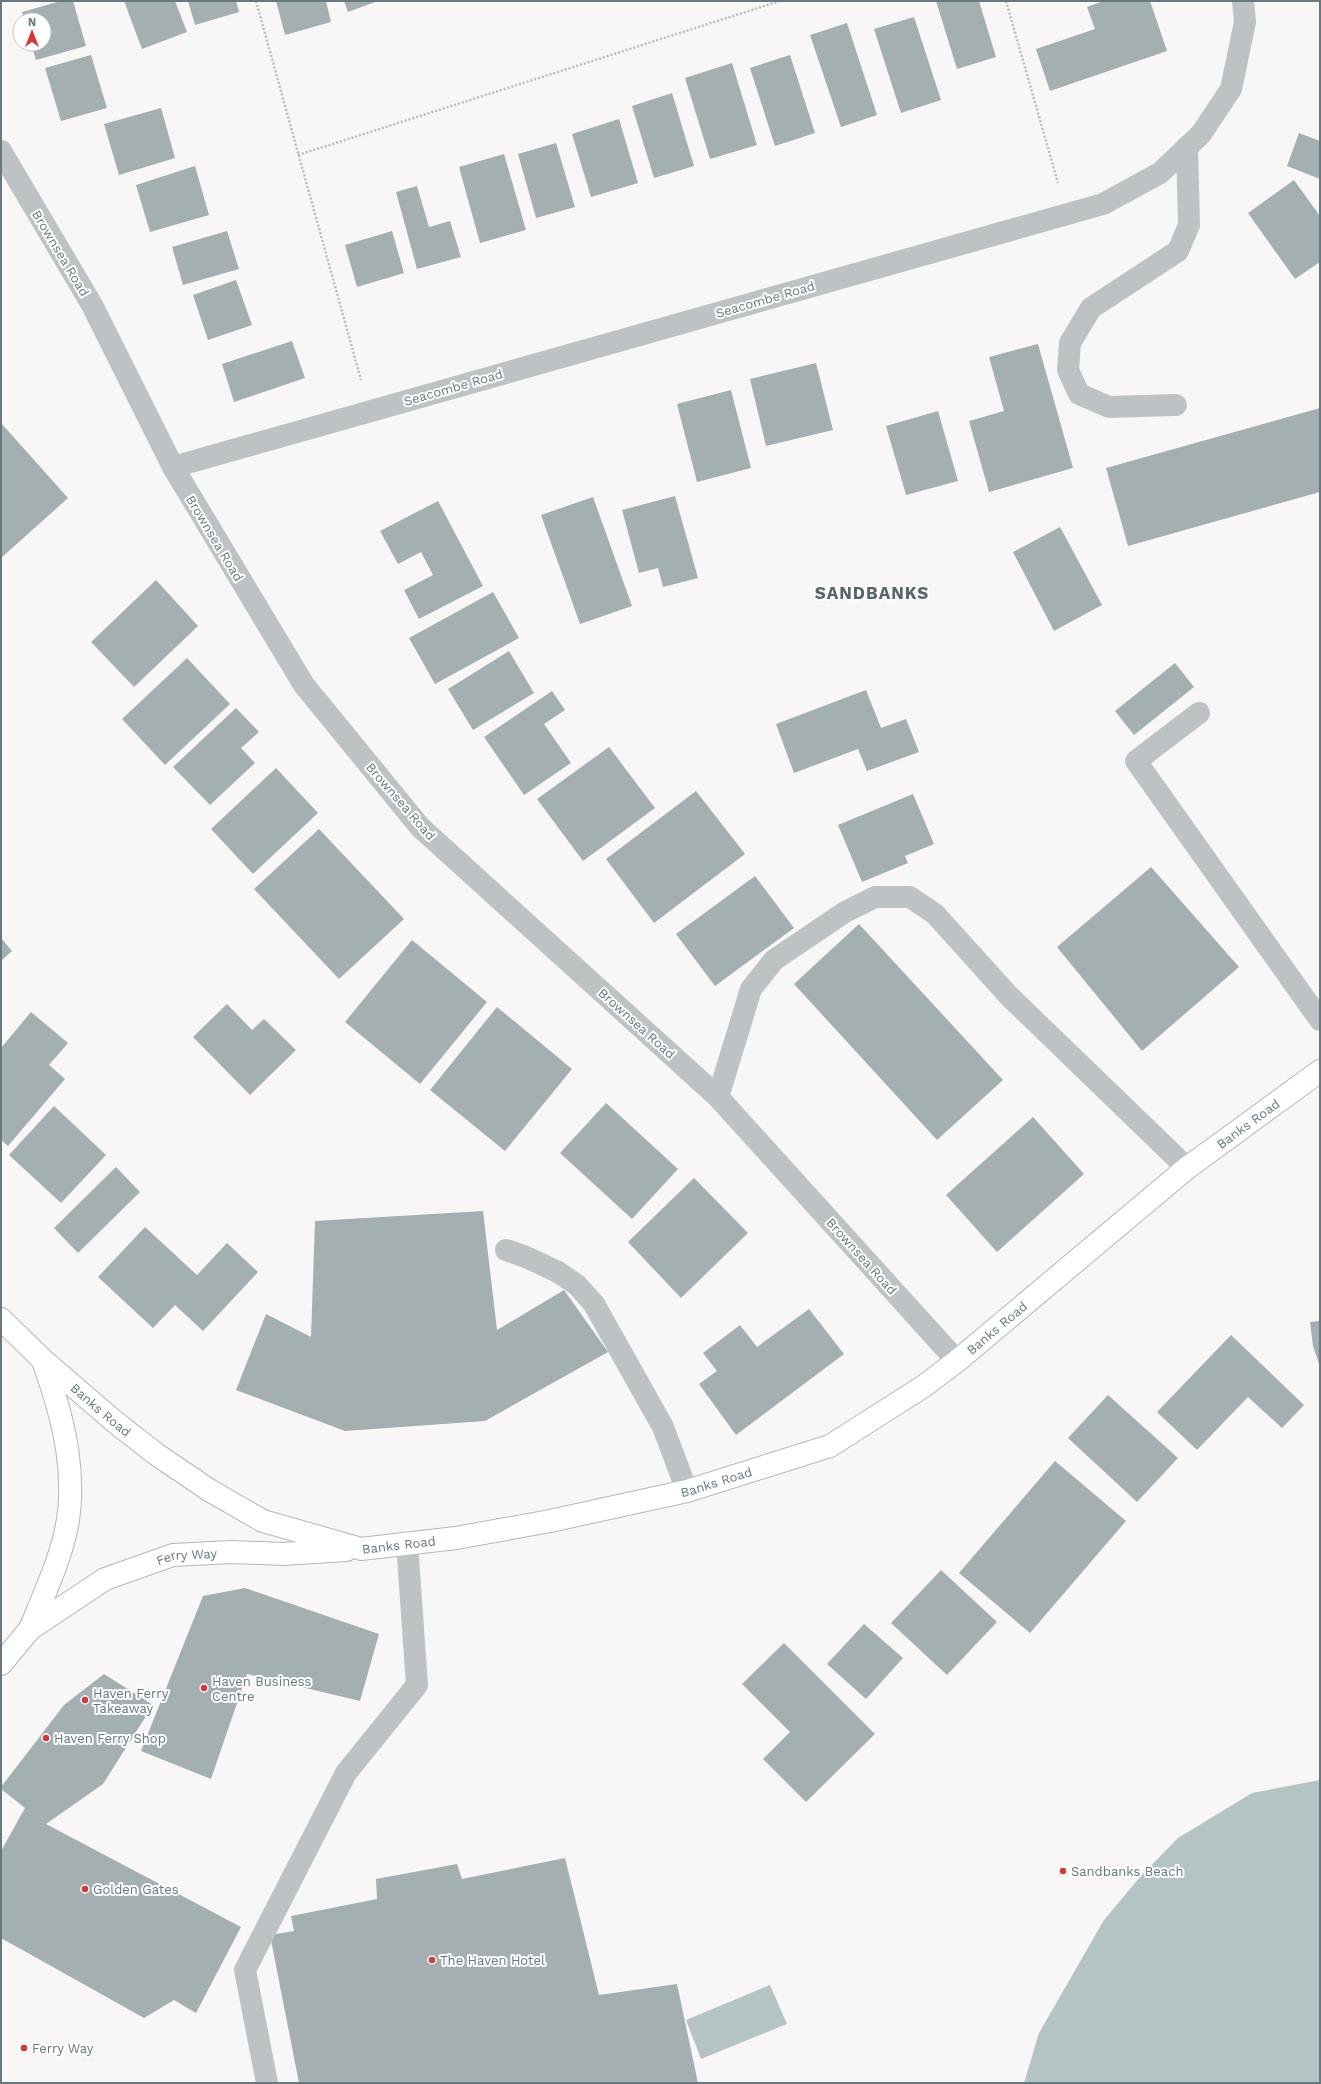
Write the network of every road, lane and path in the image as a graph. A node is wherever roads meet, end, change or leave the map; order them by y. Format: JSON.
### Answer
{"nodes":[{"id":1,"x":256,"y":1,"type":"edge"},
{"id":2,"x":780,"y":1,"type":"edge"},
{"id":3,"x":1006,"y":1,"type":"edge"},
{"id":4,"x":1243,"y":1,"type":"edge"},
{"id":5,"x":1187,"y":147,"type":"junction"},
{"id":6,"x":1,"y":151,"type":"edge"},
{"id":7,"x":298,"y":154,"type":"junction"},
{"id":8,"x":1067,"y":214,"type":"junction"},
{"id":9,"x":1176,"y":405,"type":"dead end"},
{"id":10,"x":369,"y":411,"type":"junction"},
{"id":11,"x":173,"y":467,"type":"junction"},
{"id":12,"x":1199,"y":713,"type":"dead end"},
{"id":13,"x":1320,"y":1020,"type":"edge"},
{"id":14,"x":1320,"y":1071,"type":"edge"},
{"id":15,"x":718,"y":1097,"type":"junction"},
{"id":16,"x":1187,"y":1168,"type":"junction"},
{"id":17,"x":506,"y":1250,"type":"dead end"},
{"id":18,"x":1,"y":1319,"type":"edge"},
{"id":19,"x":43,"y":1360,"type":"junction"},
{"id":20,"x":957,"y":1362,"type":"junction"},
{"id":21,"x":687,"y":1491,"type":"junction"},
{"id":22,"x":407,"y":1543,"type":"junction"},
{"id":23,"x":361,"y":1549,"type":"junction"},
{"id":24,"x":30,"y":1629,"type":"junction"},
{"id":25,"x":1,"y":1664,"type":"edge"},
{"id":26,"x":268,"y":2083,"type":"edge"}],
"edges":[{"from":1,"to":7,"type":"path"},
{"from":2,"to":7,"type":"path"},
{"from":3,"to":8,"type":"path"},
{"from":4,"to":5,"type":"street","name":"Seacombe Road"},
{"from":5,"to":8,"type":"street","name":"Seacombe Road"},
{"from":5,"to":9,"type":"street"},
{"from":6,"to":11,"type":"street","name":"Brownsea Road"},
{"from":7,"to":10,"type":"path"},
{"from":8,"to":10,"type":"street","name":"Seacombe Road"},
{"from":10,"to":11,"type":"street","name":"Seacombe Road"},
{"from":11,"to":15,"type":"street","name":"Brownsea Road"},
{"from":12,"to":13,"type":"street"},
{"from":14,"to":16,"type":"main road","name":"Banks Road"},
{"from":15,"to":16,"type":"street"},
{"from":15,"to":20,"type":"street","name":"Brownsea Road"},
{"from":16,"to":20,"type":"main road","name":"Banks Road"},
{"from":17,"to":21,"type":"street"},
{"from":18,"to":19,"type":"main road","name":"Banks Road"},
{"from":19,"to":23,"type":"main road","name":"Banks Road"},
{"from":19,"to":24,"type":"main road","name":"Ferry Way"},
{"from":20,"to":21,"type":"main road","name":"Banks Road"},
{"from":21,"to":22,"type":"main road","name":"Banks Road"},
{"from":22,"to":23,"type":"main road","name":"Banks Road"},
{"from":22,"to":26,"type":"street"},
{"from":23,"to":24,"type":"main road","name":"Ferry Way"},
{"from":24,"to":25,"type":"main road","name":"Ferry Way"}]}
